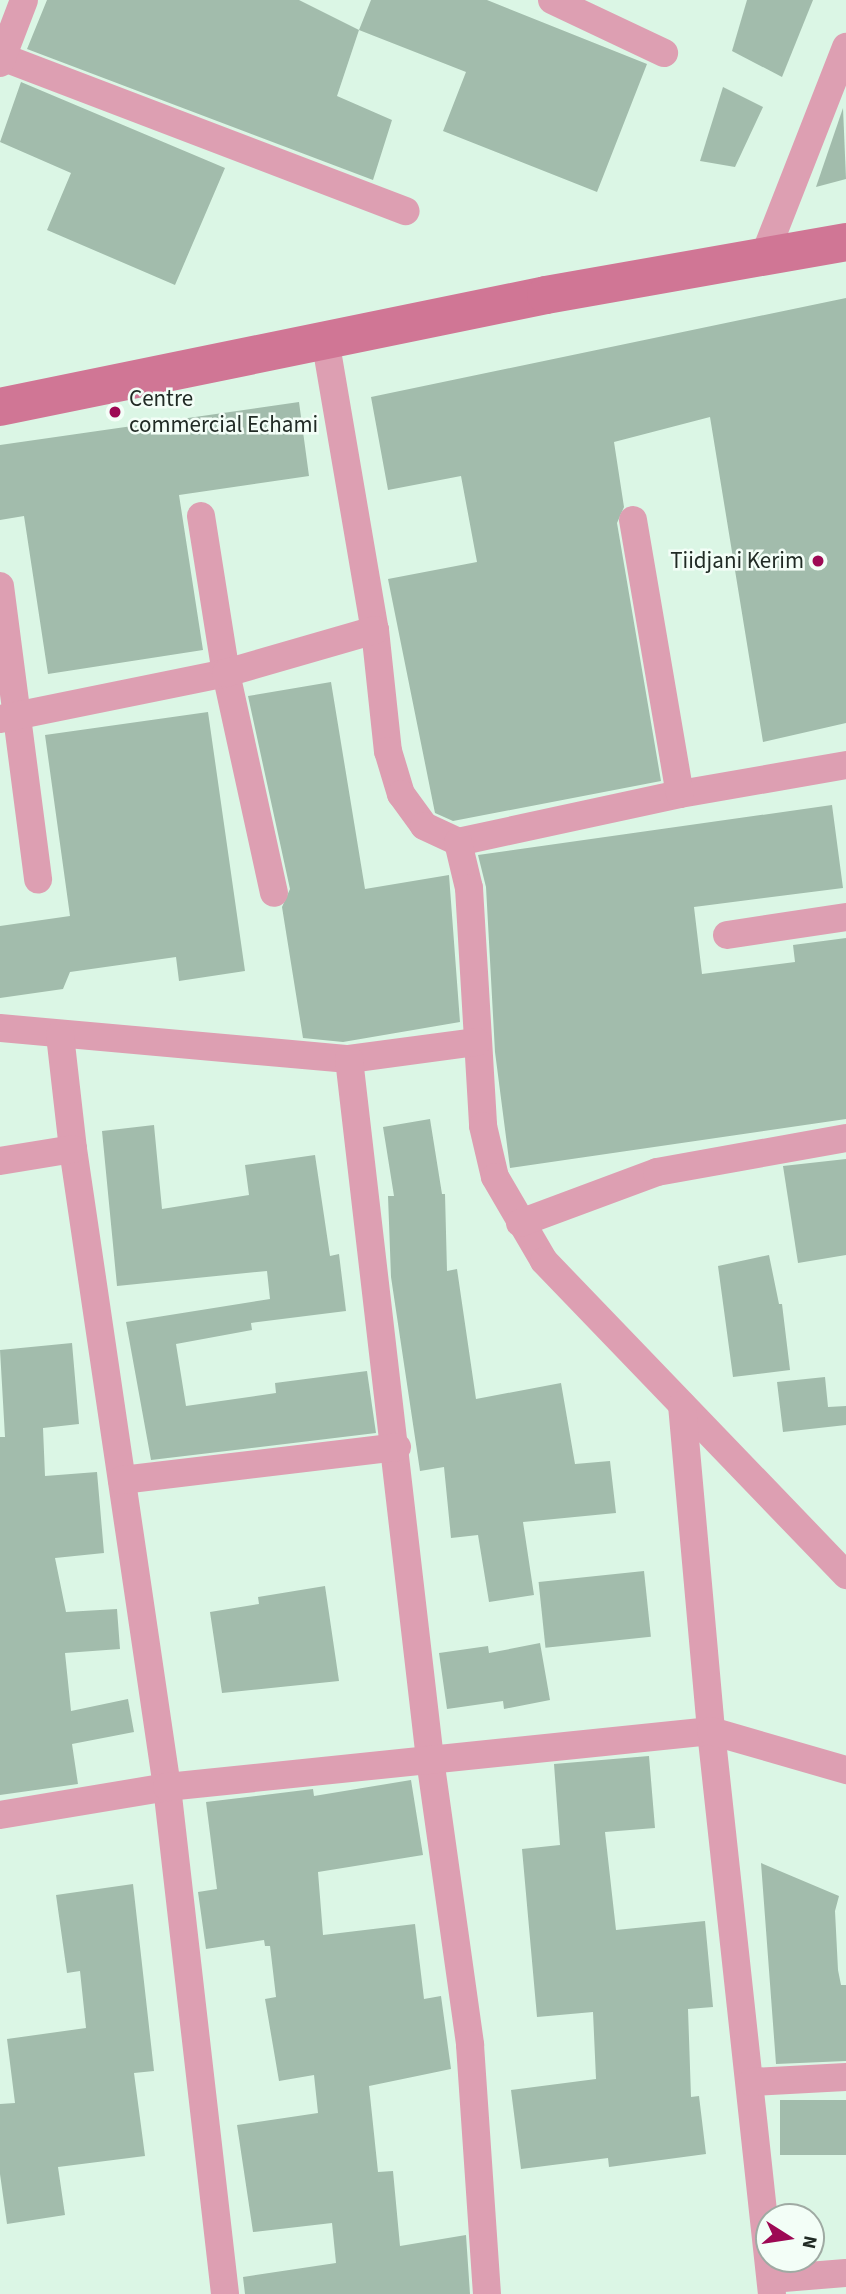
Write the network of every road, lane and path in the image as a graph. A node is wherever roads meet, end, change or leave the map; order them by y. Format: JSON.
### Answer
{"nodes":[{"id":1,"x":24,"y":0,"type":"edge"},
{"id":2,"x":552,"y":0,"type":"edge"},
{"id":3,"x":846,"y":47,"type":"edge"},
{"id":4,"x":664,"y":53,"type":"dead end"},
{"id":5,"x":1,"y":60,"type":"edge"},
{"id":6,"x":406,"y":211,"type":"dead end"},
{"id":7,"x":846,"y":242,"type":"edge"},
{"id":8,"x":762,"y":258,"type":"junction"},
{"id":9,"x":325,"y":339,"type":"junction"},
{"id":10,"x":0,"y":407,"type":"edge"},
{"id":11,"x":201,"y":516,"type":"dead end"},
{"id":12,"x":633,"y":520,"type":"dead end"},
{"id":13,"x":0,"y":586,"type":"edge"},
{"id":14,"x":375,"y":630,"type":"junction"},
{"id":15,"x":226,"y":673,"type":"junction"},
{"id":16,"x":8,"y":717,"type":"edge"},
{"id":17,"x":846,"y":765,"type":"edge"},
{"id":18,"x":680,"y":794,"type":"junction"},
{"id":19,"x":458,"y":842,"type":"junction"},
{"id":20,"x":38,"y":880,"type":"dead end"},
{"id":21,"x":274,"y":893,"type":"dead end"},
{"id":22,"x":846,"y":917,"type":"edge"},
{"id":23,"x":727,"y":935,"type":"dead end"},
{"id":24,"x":0,"y":1028,"type":"edge"},
{"id":25,"x":60,"y":1035,"type":"junction"},
{"id":26,"x":477,"y":1042,"type":"junction"},
{"id":27,"x":349,"y":1059,"type":"junction"},
{"id":28,"x":846,"y":1138,"type":"edge"},
{"id":29,"x":73,"y":1149,"type":"junction"},
{"id":30,"x":0,"y":1161,"type":"edge"},
{"id":31,"x":520,"y":1223,"type":"junction"},
{"id":32,"x":682,"y":1405,"type":"junction"},
{"id":33,"x":397,"y":1447,"type":"junction"},
{"id":34,"x":122,"y":1480,"type":"junction"},
{"id":35,"x":846,"y":1575,"type":"edge"},
{"id":36,"x":711,"y":1731,"type":"junction"},
{"id":37,"x":430,"y":1759,"type":"junction"},
{"id":38,"x":846,"y":1770,"type":"edge"},
{"id":39,"x":167,"y":1787,"type":"junction"},
{"id":40,"x":0,"y":1815,"type":"edge"},
{"id":41,"x":846,"y":2077,"type":"edge"},
{"id":42,"x":752,"y":2082,"type":"junction"},
{"id":43,"x":846,"y":2273,"type":"edge"},
{"id":44,"x":771,"y":2287,"type":"edge"},
{"id":45,"x":225,"y":2294,"type":"edge"},
{"id":46,"x":487,"y":2294,"type":"edge"}],
"edges":[{"from":1,"to":5,"type":"street"},
{"from":2,"to":4,"type":"street"},
{"from":3,"to":8,"type":"street"},
{"from":5,"to":6,"type":"street"},
{"from":7,"to":8,"type":"street"},
{"from":8,"to":9,"type":"street"},
{"from":9,"to":10,"type":"street"},
{"from":9,"to":14,"type":"street"},
{"from":11,"to":15,"type":"street"},
{"from":12,"to":18,"type":"street"},
{"from":13,"to":16,"type":"street"},
{"from":14,"to":15,"type":"street"},
{"from":14,"to":19,"type":"street"},
{"from":15,"to":16,"type":"street"},
{"from":15,"to":21,"type":"street"},
{"from":16,"to":20,"type":"street"},
{"from":17,"to":18,"type":"street"},
{"from":18,"to":19,"type":"street"},
{"from":19,"to":26,"type":"street"},
{"from":22,"to":23,"type":"street"},
{"from":24,"to":25,"type":"street"},
{"from":25,"to":27,"type":"street"},
{"from":25,"to":29,"type":"street"},
{"from":26,"to":27,"type":"street"},
{"from":26,"to":31,"type":"street"},
{"from":27,"to":33,"type":"street"},
{"from":28,"to":31,"type":"street"},
{"from":29,"to":30,"type":"street"},
{"from":29,"to":34,"type":"street"},
{"from":31,"to":32,"type":"street"},
{"from":32,"to":35,"type":"street"},
{"from":32,"to":36,"type":"street"},
{"from":33,"to":34,"type":"street"},
{"from":33,"to":37,"type":"street"},
{"from":34,"to":39,"type":"street"},
{"from":36,"to":37,"type":"street"},
{"from":36,"to":38,"type":"street"},
{"from":36,"to":42,"type":"street"},
{"from":37,"to":39,"type":"street"},
{"from":37,"to":46,"type":"street"},
{"from":39,"to":40,"type":"street"},
{"from":39,"to":45,"type":"street"},
{"from":41,"to":42,"type":"street"},
{"from":42,"to":44,"type":"street"},
{"from":43,"to":44,"type":"street"}]}
